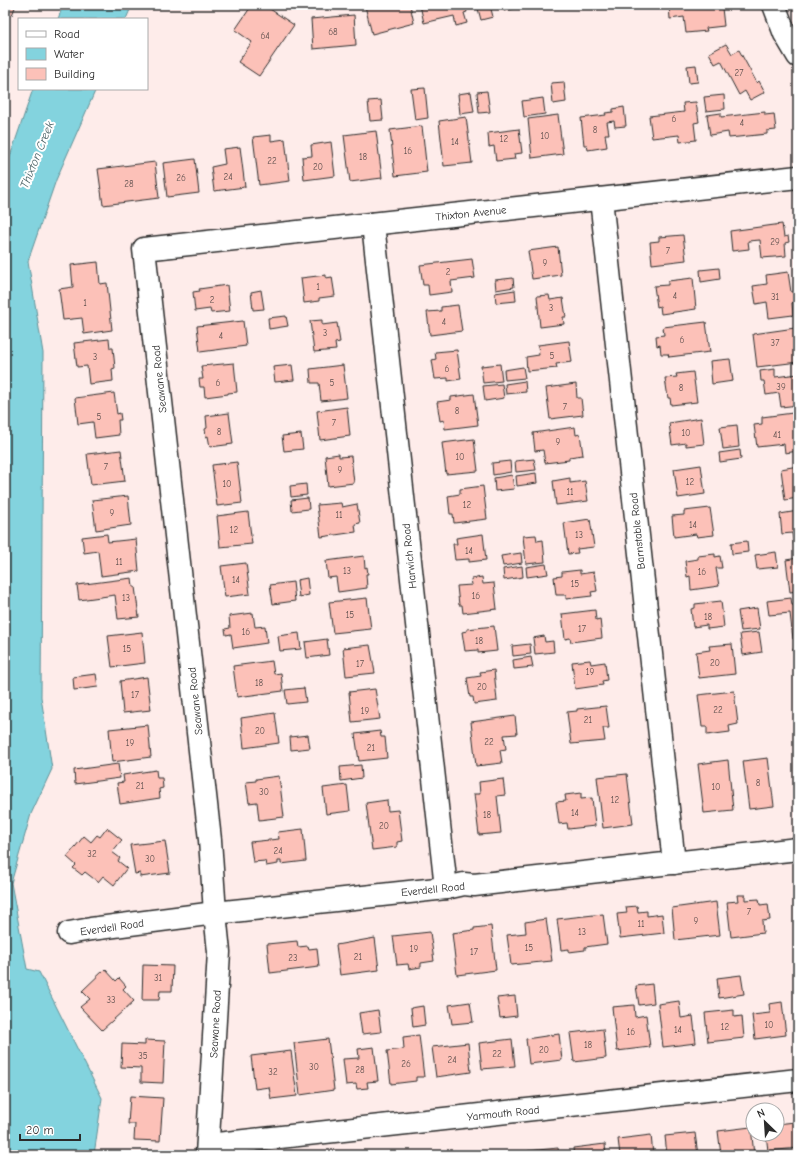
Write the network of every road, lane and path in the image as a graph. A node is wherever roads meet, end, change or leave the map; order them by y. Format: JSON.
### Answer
{"nodes":[{"id":1,"x":774,"y":5,"type":"edge"},
{"id":2,"x":798,"y":56,"type":"edge"},
{"id":3,"x":798,"y":177,"type":"edge"},
{"id":4,"x":601,"y":199,"type":"junction"},
{"id":5,"x":373,"y":224,"type":"junction"},
{"id":6,"x":144,"y":248,"type":"joint"},
{"id":7,"x":798,"y":849,"type":"edge"},
{"id":8,"x":674,"y":863,"type":"junction"},
{"id":9,"x":446,"y":888,"type":"junction"},
{"id":10,"x":215,"y":913,"type":"junction"},
{"id":11,"x":69,"y":934,"type":"dead end"},
{"id":12,"x":798,"y":1080,"type":"edge"},
{"id":13,"x":207,"y":1150,"type":"edge"}],
"edges":[{"from":1,"to":2,"type":"street"},
{"from":3,"to":4,"type":"street","name":"Thixton Avenue"},
{"from":4,"to":5,"type":"street","name":"Thixton Avenue"},
{"from":4,"to":8,"type":"street","name":"Barnstable Road"},
{"from":5,"to":6,"type":"street","name":"Thixton Avenue"},
{"from":5,"to":9,"type":"street","name":"Harwich Road"},
{"from":6,"to":10,"type":"street","name":"Seawane Road"},
{"from":7,"to":8,"type":"street","name":"Everdell Road"},
{"from":8,"to":9,"type":"street","name":"Everdell Road"},
{"from":9,"to":10,"type":"street","name":"Everdell Road"},
{"from":10,"to":11,"type":"street","name":"Everdell Road"},
{"from":10,"to":13,"type":"street","name":"Seawane Road"},
{"from":12,"to":13,"type":"street","name":"Yarmouth Road"}]}
